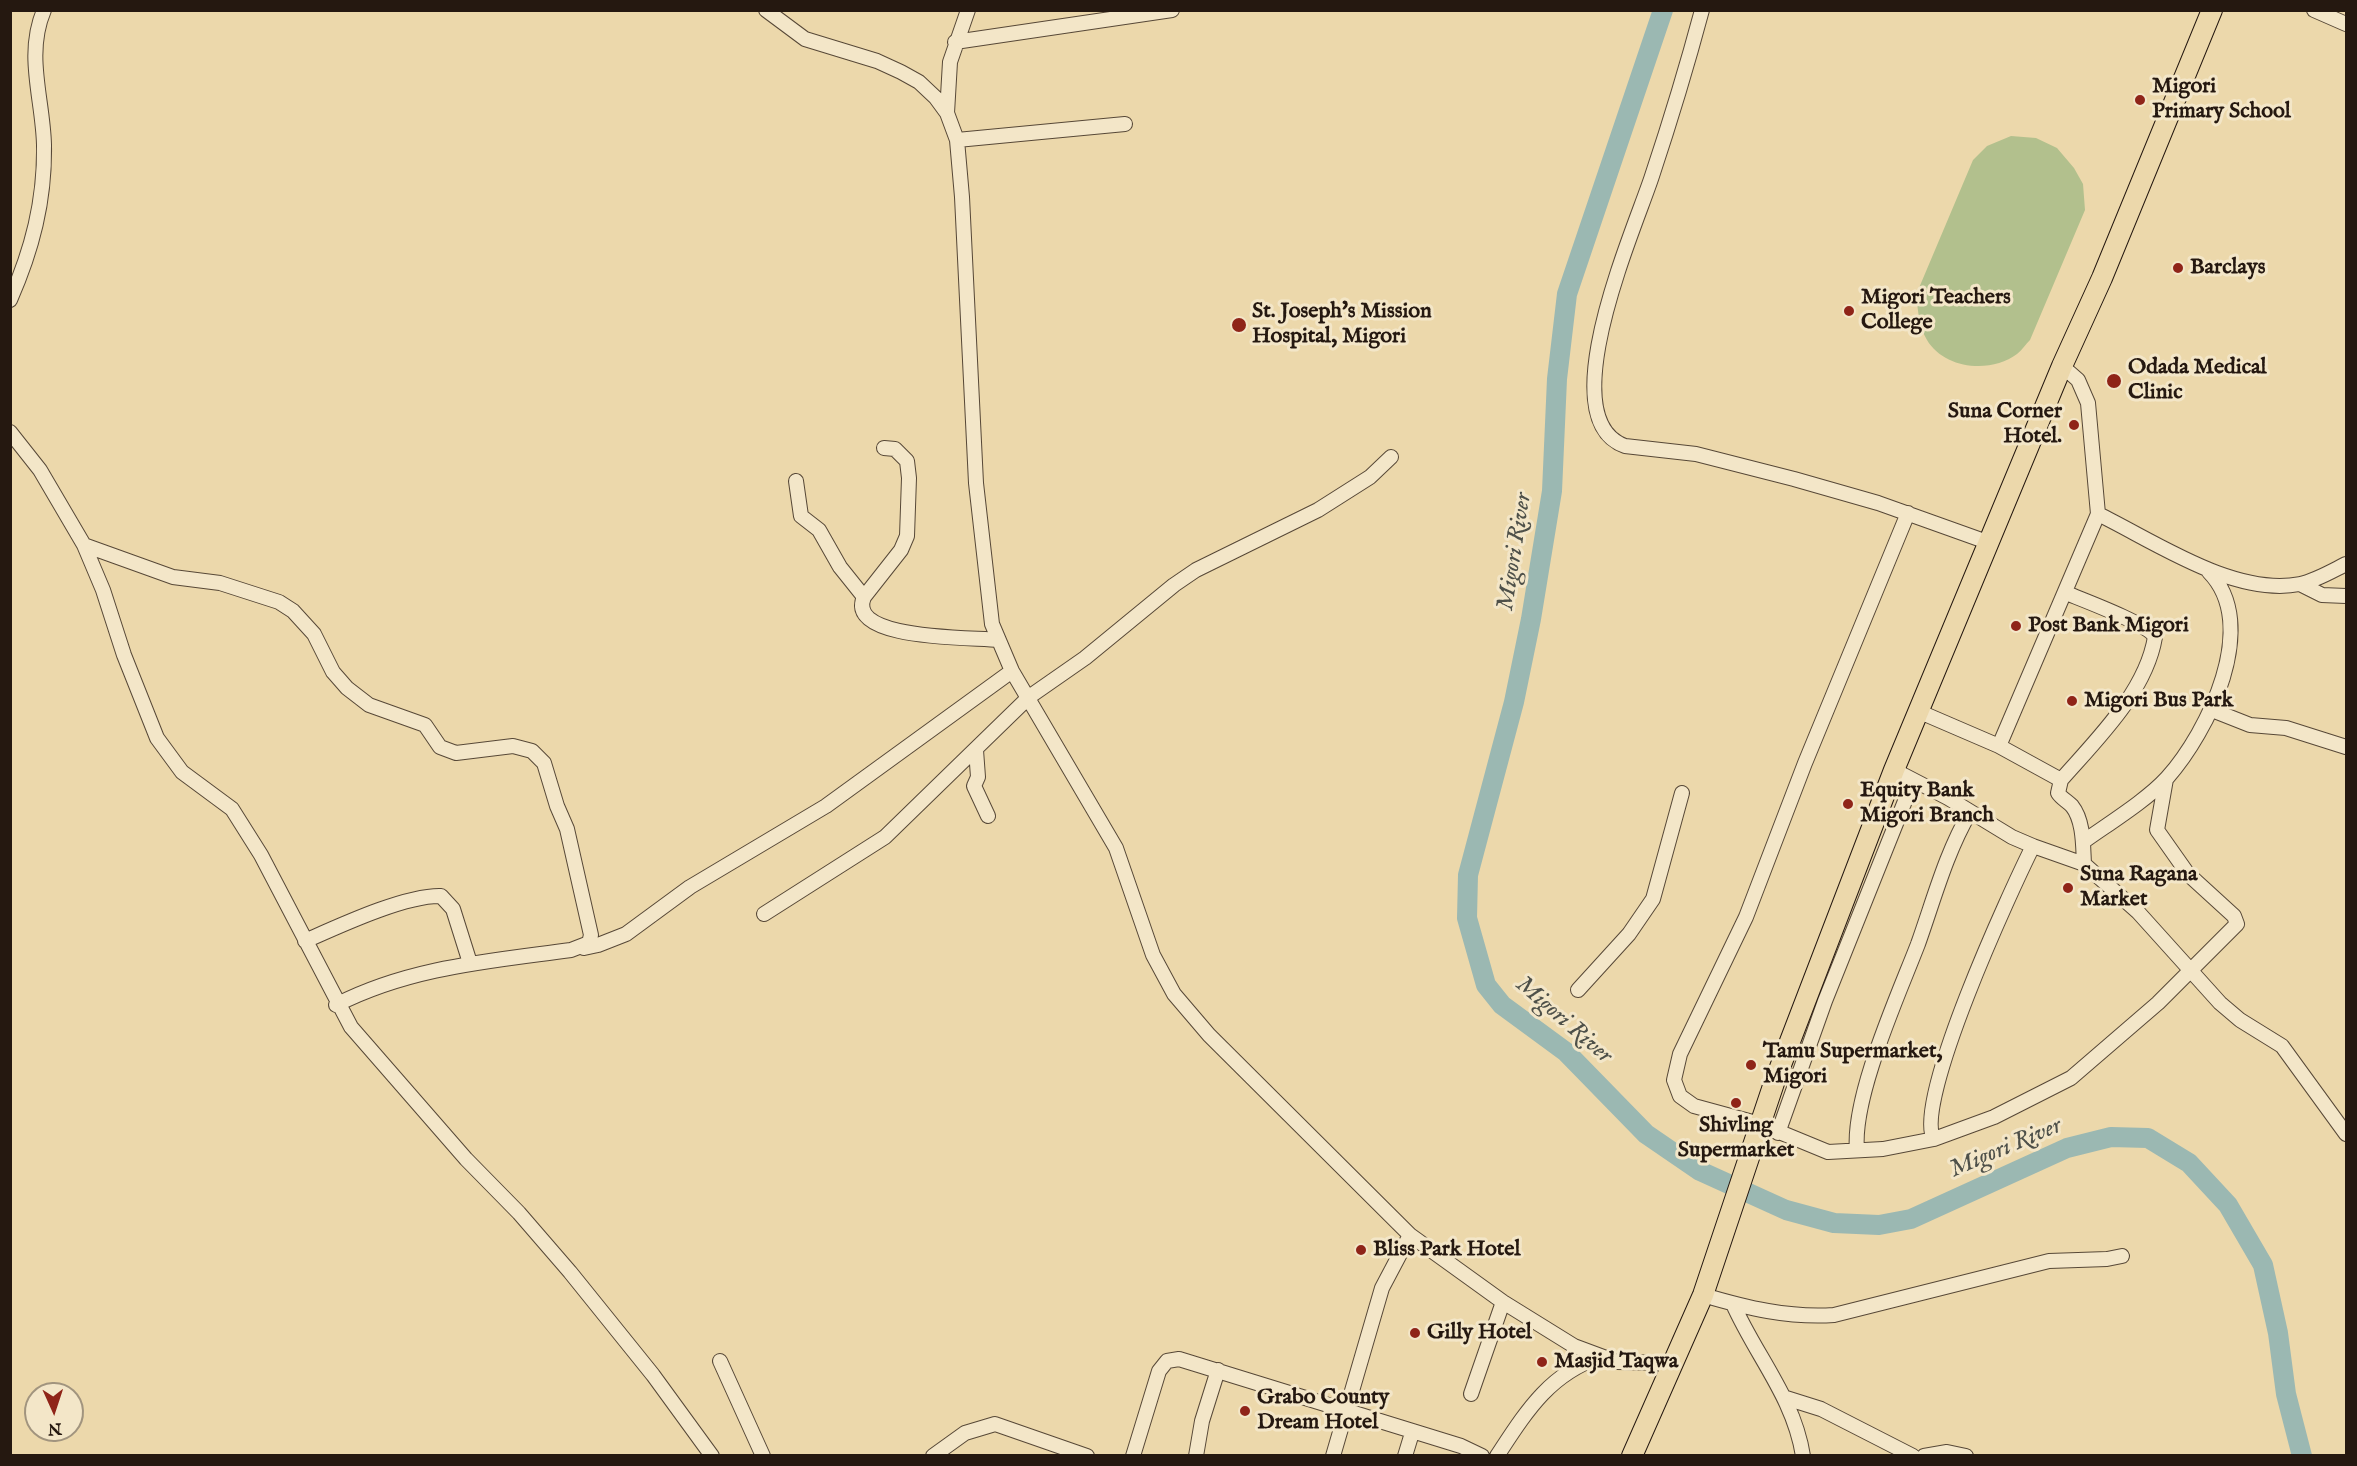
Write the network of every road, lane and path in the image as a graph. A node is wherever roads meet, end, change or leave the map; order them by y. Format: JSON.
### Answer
{"nodes":[{"id":1,"x":44,"y":10,"type":"edge"},
{"id":2,"x":968,"y":10,"type":"edge"},
{"id":3,"x":1172,"y":10,"type":"edge"},
{"id":4,"x":1702,"y":10,"type":"edge"},
{"id":5,"x":2212,"y":10,"type":"edge"},
{"id":6,"x":2314,"y":10,"type":"edge"},
{"id":7,"x":768,"y":11,"type":"edge"},
{"id":8,"x":2346,"y":24,"type":"edge"},
{"id":9,"x":955,"y":42,"type":"junction"},
{"id":10,"x":947,"y":113,"type":"junction"},
{"id":11,"x":1125,"y":124,"type":"dead end"},
{"id":12,"x":957,"y":140,"type":"junction"},
{"id":13,"x":10,"y":300,"type":"edge"},
{"id":14,"x":2062,"y":366,"type":"junction"},
{"id":15,"x":10,"y":432,"type":"edge"},
{"id":16,"x":884,"y":448,"type":"dead end"},
{"id":17,"x":1391,"y":457,"type":"dead end"},
{"id":18,"x":796,"y":480,"type":"dead end"},
{"id":19,"x":1908,"y":513,"type":"junction"},
{"id":20,"x":2098,"y":514,"type":"junction"},
{"id":21,"x":1990,"y":543,"type":"junction"},
{"id":22,"x":84,"y":544,"type":"junction"},
{"id":23,"x":2346,"y":564,"type":"edge"},
{"id":24,"x":2207,"y":570,"type":"junction"},
{"id":25,"x":2300,"y":584,"type":"junction"},
{"id":26,"x":2066,"y":593,"type":"junction"},
{"id":27,"x":2346,"y":596,"type":"edge"},
{"id":28,"x":864,"y":597,"type":"junction"},
{"id":29,"x":998,"y":640,"type":"junction"},
{"id":30,"x":1012,"y":671,"type":"junction"},
{"id":31,"x":1029,"y":697,"type":"junction"},
{"id":32,"x":2212,"y":710,"type":"junction"},
{"id":33,"x":1920,"y":712,"type":"junction"},
{"id":34,"x":1999,"y":746,"type":"junction"},
{"id":35,"x":2346,"y":747,"type":"edge"},
{"id":36,"x":976,"y":750,"type":"junction"},
{"id":37,"x":1894,"y":770,"type":"junction"},
{"id":38,"x":949,"y":776,"type":"junction"},
{"id":39,"x":2166,"y":779,"type":"junction"},
{"id":40,"x":2061,"y":780,"type":"junction"},
{"id":41,"x":1913,"y":781,"type":"junction"},
{"id":42,"x":974,"y":786,"type":"junction"},
{"id":43,"x":1682,"y":793,"type":"dead end"},
{"id":44,"x":1970,"y":812,"type":"junction"},
{"id":45,"x":988,"y":816,"type":"dead end"},
{"id":46,"x":2083,"y":842,"type":"junction"},
{"id":47,"x":2033,"y":846,"type":"junction"},
{"id":48,"x":2084,"y":864,"type":"junction"},
{"id":49,"x":764,"y":914,"type":"dead end"},
{"id":50,"x":305,"y":941,"type":"junction"},
{"id":51,"x":584,"y":948,"type":"junction"},
{"id":52,"x":470,"y":963,"type":"junction"},
{"id":53,"x":2190,"y":971,"type":"junction"},
{"id":54,"x":1578,"y":990,"type":"dead end"},
{"id":55,"x":336,"y":1005,"type":"junction"},
{"id":56,"x":1760,"y":1125,"type":"junction"},
{"id":57,"x":1778,"y":1133,"type":"junction"},
{"id":58,"x":2346,"y":1134,"type":"edge"},
{"id":59,"x":1934,"y":1139,"type":"junction"},
{"id":60,"x":1857,"y":1150,"type":"junction"},
{"id":61,"x":1410,"y":1235,"type":"junction"},
{"id":62,"x":2122,"y":1256,"type":"dead end"},
{"id":63,"x":1703,"y":1295,"type":"junction"},
{"id":64,"x":1503,"y":1302,"type":"junction"},
{"id":65,"x":1733,"y":1304,"type":"junction"},
{"id":66,"x":1600,"y":1357,"type":"junction"},
{"id":67,"x":720,"y":1361,"type":"dead end"},
{"id":68,"x":1674,"y":1363,"type":"junction"},
{"id":69,"x":1218,"y":1370,"type":"junction"},
{"id":70,"x":1471,"y":1394,"type":"dead end"},
{"id":71,"x":1786,"y":1398,"type":"junction"},
{"id":72,"x":1347,"y":1411,"type":"junction"},
{"id":73,"x":1412,"y":1432,"type":"junction"},
{"id":74,"x":712,"y":1455,"type":"edge"},
{"id":75,"x":763,"y":1455,"type":"edge"},
{"id":76,"x":933,"y":1455,"type":"edge"},
{"id":77,"x":1087,"y":1455,"type":"edge"},
{"id":78,"x":1133,"y":1455,"type":"edge"},
{"id":79,"x":1196,"y":1455,"type":"edge"},
{"id":80,"x":1333,"y":1455,"type":"edge"},
{"id":81,"x":1405,"y":1455,"type":"edge"},
{"id":82,"x":1482,"y":1455,"type":"edge"},
{"id":83,"x":1497,"y":1455,"type":"edge"},
{"id":84,"x":1632,"y":1455,"type":"edge"},
{"id":85,"x":1803,"y":1455,"type":"edge"},
{"id":86,"x":1913,"y":1455,"type":"edge"},
{"id":87,"x":1924,"y":1455,"type":"edge"},
{"id":88,"x":1966,"y":1455,"type":"edge"}],
"edges":[{"from":1,"to":13,"type":"street"},
{"from":2,"to":9,"type":"street"},
{"from":3,"to":9,"type":"street"},
{"from":4,"to":19,"type":"street"},
{"from":5,"to":14,"type":"highway"},
{"from":6,"to":8,"type":"street"},
{"from":7,"to":10,"type":"street"},
{"from":9,"to":10,"type":"street"},
{"from":10,"to":12,"type":"street"},
{"from":11,"to":12,"type":"street"},
{"from":12,"to":29,"type":"street"},
{"from":14,"to":20,"type":"street"},
{"from":14,"to":21,"type":"highway"},
{"from":15,"to":22,"type":"street"},
{"from":16,"to":28,"type":"street"},
{"from":17,"to":31,"type":"street"},
{"from":18,"to":28,"type":"street"},
{"from":19,"to":21,"type":"street"},
{"from":19,"to":56,"type":"street"},
{"from":20,"to":24,"type":"street"},
{"from":20,"to":26,"type":"street"},
{"from":21,"to":33,"type":"highway"},
{"from":22,"to":50,"type":"street"},
{"from":22,"to":51,"type":"street"},
{"from":23,"to":25,"type":"street"},
{"from":24,"to":25,"type":"street"},
{"from":24,"to":32,"type":"street"},
{"from":25,"to":27,"type":"street"},
{"from":26,"to":34,"type":"street"},
{"from":26,"to":40,"type":"street"},
{"from":28,"to":29,"type":"street"},
{"from":29,"to":30,"type":"street"},
{"from":30,"to":31,"type":"street"},
{"from":30,"to":51,"type":"street"},
{"from":31,"to":36,"type":"street"},
{"from":31,"to":61,"type":"street"},
{"from":32,"to":35,"type":"street"},
{"from":32,"to":39,"type":"street"},
{"from":33,"to":34,"type":"street"},
{"from":33,"to":37,"type":"highway"},
{"from":34,"to":40,"type":"street"},
{"from":36,"to":38,"type":"street"},
{"from":36,"to":42,"type":"street"},
{"from":37,"to":41,"type":"street"},
{"from":37,"to":56,"type":"highway"},
{"from":38,"to":42,"type":"street"},
{"from":38,"to":49,"type":"street"},
{"from":39,"to":46,"type":"street"},
{"from":39,"to":53,"type":"street"},
{"from":40,"to":46,"type":"street"},
{"from":41,"to":44,"type":"street"},
{"from":41,"to":57,"type":"street"},
{"from":42,"to":45,"type":"street"},
{"from":43,"to":54,"type":"street"},
{"from":44,"to":47,"type":"street"},
{"from":44,"to":60,"type":"street"},
{"from":46,"to":48,"type":"street"},
{"from":47,"to":48,"type":"street"},
{"from":47,"to":59,"type":"street"},
{"from":48,"to":53,"type":"street"},
{"from":50,"to":52,"type":"street"},
{"from":50,"to":55,"type":"street"},
{"from":51,"to":52,"type":"street"},
{"from":52,"to":55,"type":"street"},
{"from":53,"to":58,"type":"street"},
{"from":53,"to":59,"type":"street"},
{"from":55,"to":74,"type":"street"},
{"from":56,"to":57,"type":"street"},
{"from":56,"to":63,"type":"highway"},
{"from":57,"to":60,"type":"street"},
{"from":59,"to":60,"type":"street"},
{"from":61,"to":64,"type":"street"},
{"from":61,"to":72,"type":"street"},
{"from":62,"to":65,"type":"street"},
{"from":63,"to":65,"type":"street"},
{"from":63,"to":68,"type":"highway"},
{"from":64,"to":66,"type":"street"},
{"from":64,"to":70,"type":"street"},
{"from":65,"to":71,"type":"street"},
{"from":66,"to":68,"type":"street"},
{"from":66,"to":83,"type":"street"},
{"from":67,"to":75,"type":"street"},
{"from":68,"to":84,"type":"highway"},
{"from":69,"to":72,"type":"street"},
{"from":69,"to":78,"type":"street"},
{"from":69,"to":79,"type":"street"},
{"from":71,"to":85,"type":"street"},
{"from":71,"to":86,"type":"street"},
{"from":72,"to":73,"type":"street"},
{"from":72,"to":80,"type":"street"},
{"from":73,"to":81,"type":"street"},
{"from":73,"to":82,"type":"street"},
{"from":76,"to":77,"type":"street"},
{"from":87,"to":88,"type":"street"}]}
